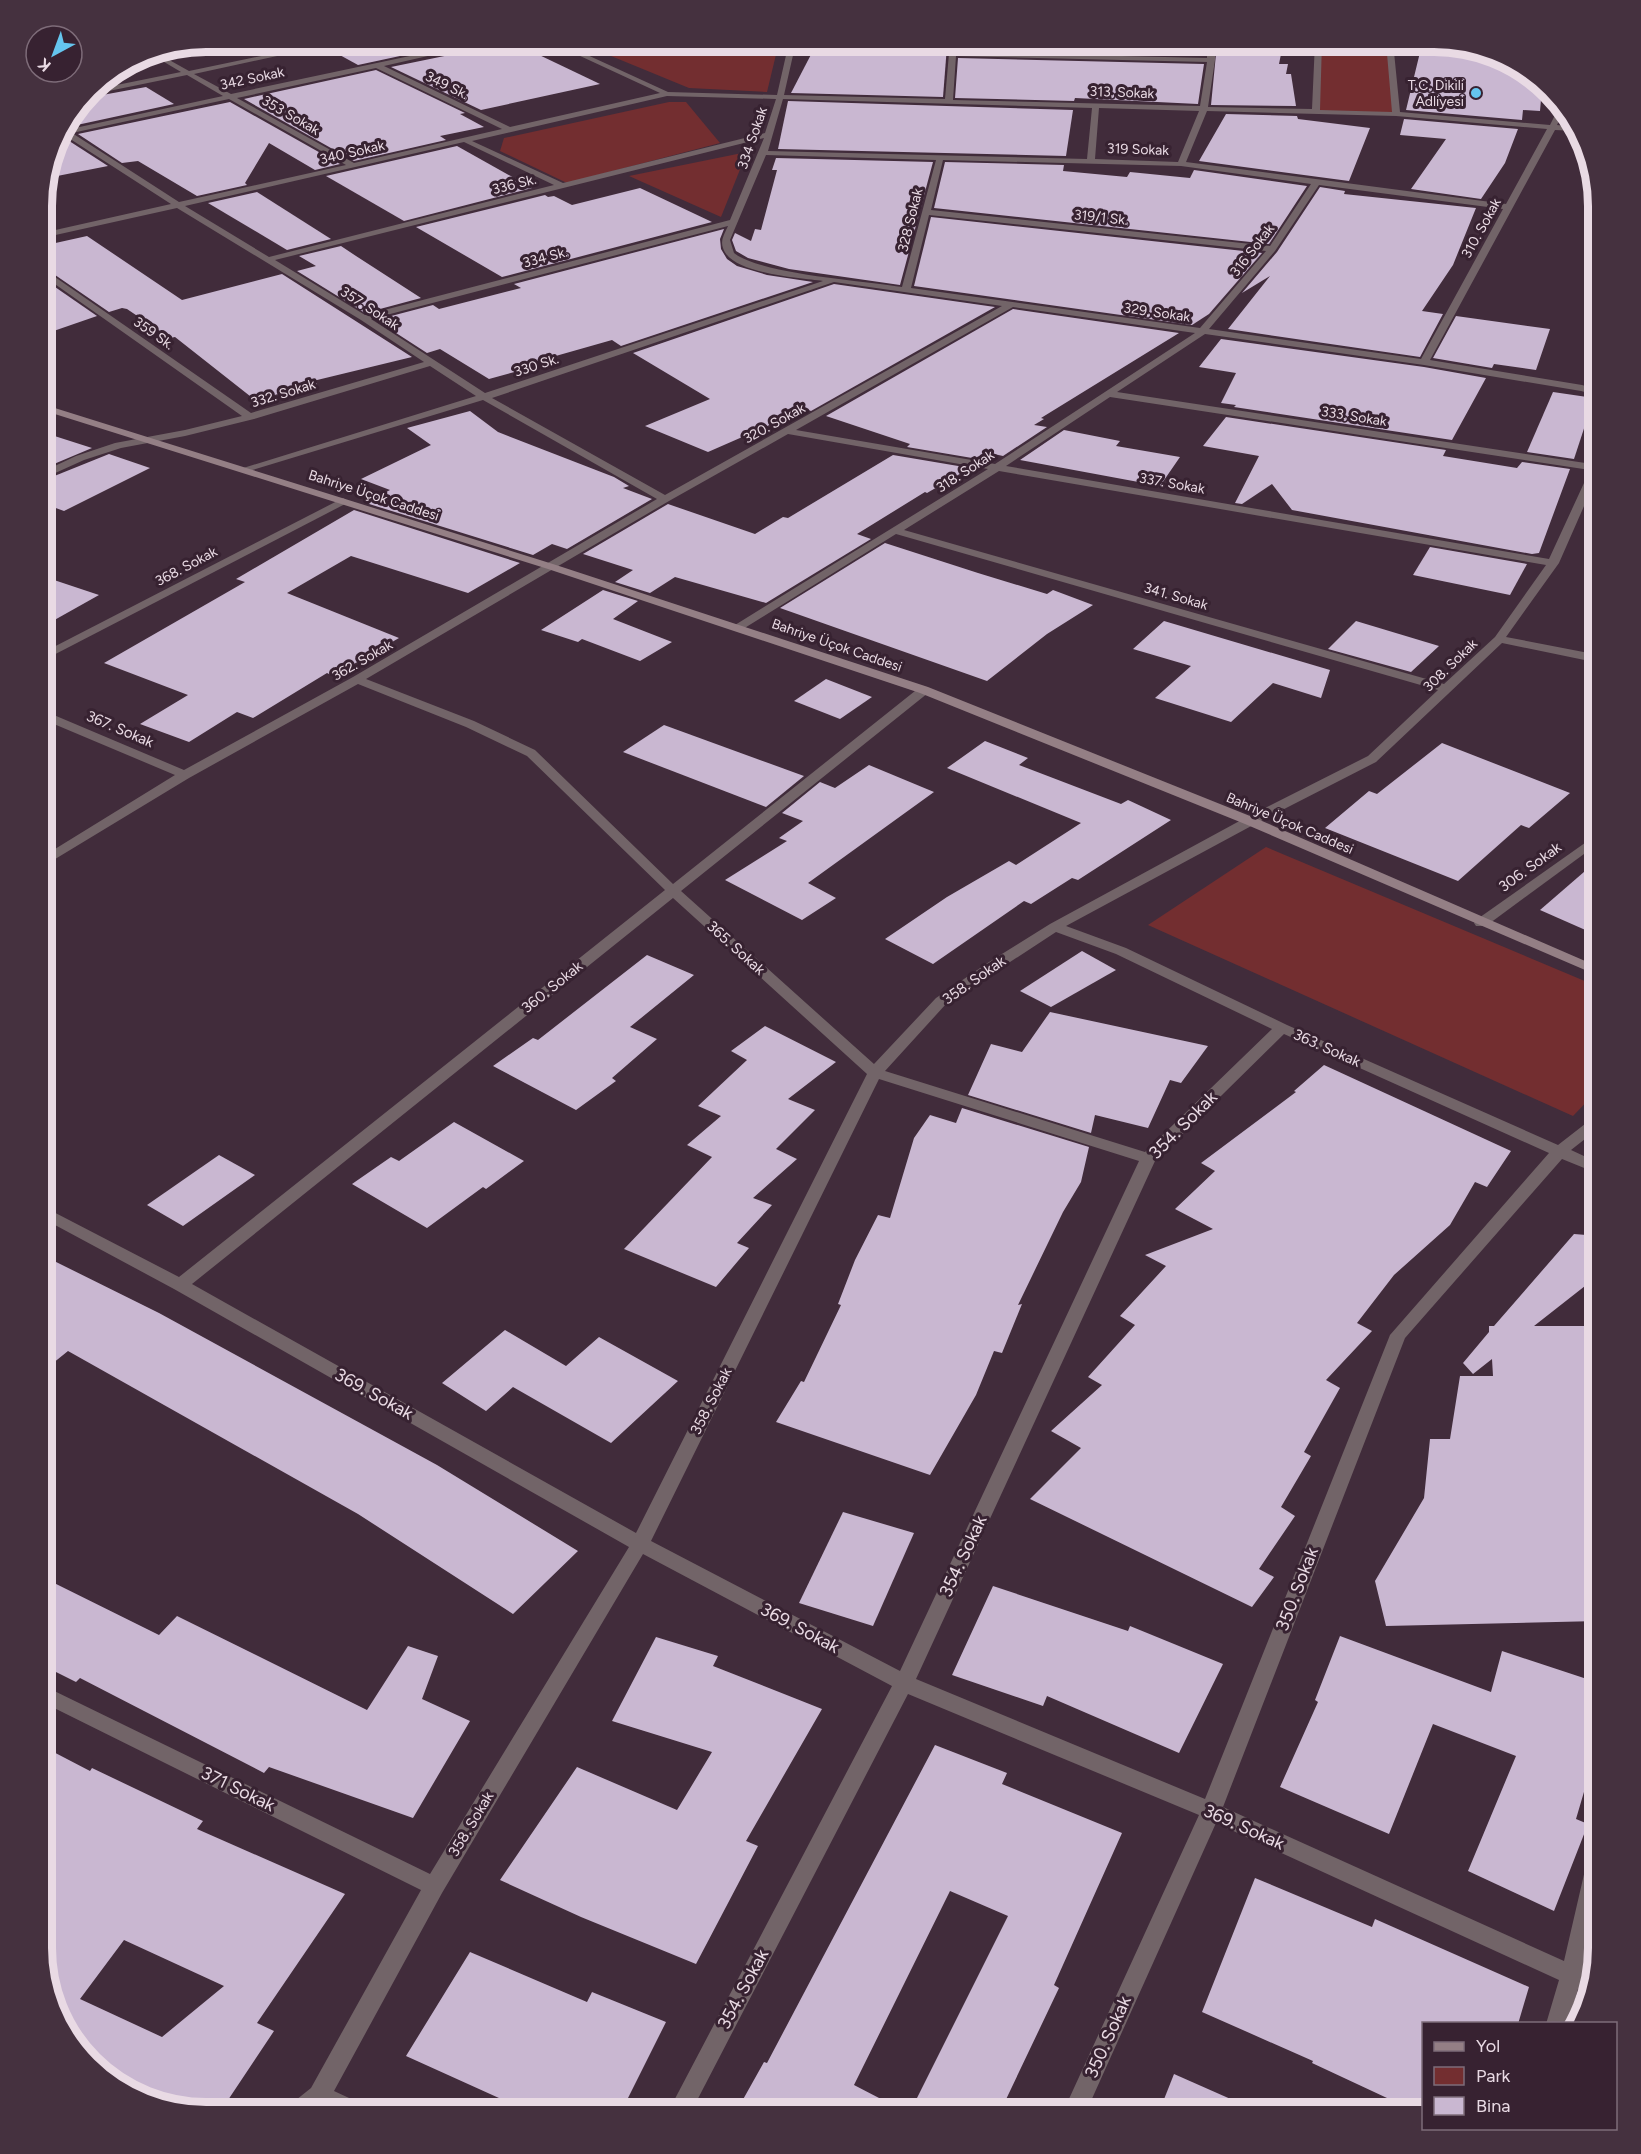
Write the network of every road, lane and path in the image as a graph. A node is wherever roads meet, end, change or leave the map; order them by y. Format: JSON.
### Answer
{"nodes":[{"id":1,"x":286,"y":53,"type":"edge"},
{"id":2,"x":431,"y":53,"type":"edge"},
{"id":3,"x":577,"y":53,"type":"edge"},
{"id":4,"x":790,"y":53,"type":"edge"},
{"id":5,"x":1211,"y":53,"type":"edge"},
{"id":6,"x":1319,"y":53,"type":"edge"},
{"id":7,"x":1390,"y":53,"type":"edge"},
{"id":8,"x":952,"y":54,"type":"joint"},
{"id":9,"x":163,"y":59,"type":"edge"},
{"id":10,"x":1211,"y":60,"type":"junction"},
{"id":11,"x":376,"y":64,"type":"junction"},
{"id":12,"x":190,"y":73,"type":"junction"},
{"id":13,"x":106,"y":90,"type":"edge"},
{"id":14,"x":667,"y":94,"type":"junction"},
{"id":15,"x":231,"y":96,"type":"junction"},
{"id":16,"x":780,"y":97,"type":"junction"},
{"id":17,"x":949,"y":101,"type":"junction"},
{"id":18,"x":1096,"y":105,"type":"junction"},
{"id":19,"x":1204,"y":108,"type":"junction"},
{"id":20,"x":1316,"y":111,"type":"junction"},
{"id":21,"x":1396,"y":114,"type":"junction"},
{"id":22,"x":1559,"y":115,"type":"edge"},
{"id":23,"x":1553,"y":127,"type":"junction"},
{"id":24,"x":1567,"y":128,"type":"edge"},
{"id":25,"x":507,"y":129,"type":"junction"},
{"id":26,"x":72,"y":131,"type":"edge"},
{"id":27,"x":769,"y":134,"type":"junction"},
{"id":28,"x":69,"y":137,"type":"edge"},
{"id":29,"x":465,"y":140,"type":"junction"},
{"id":30,"x":763,"y":153,"type":"junction"},
{"id":31,"x":939,"y":158,"type":"junction"},
{"id":32,"x":1091,"y":161,"type":"junction"},
{"id":33,"x":1181,"y":164,"type":"junction"},
{"id":34,"x":354,"y":166,"type":"junction"},
{"id":35,"x":1317,"y":181,"type":"junction"},
{"id":36,"x":562,"y":186,"type":"junction"},
{"id":37,"x":178,"y":205,"type":"junction"},
{"id":38,"x":1508,"y":207,"type":"junction"},
{"id":39,"x":927,"y":212,"type":"junction"},
{"id":40,"x":733,"y":222,"type":"junction"},
{"id":41,"x":53,"y":233,"type":"edge"},
{"id":42,"x":726,"y":240,"type":"joint"},
{"id":43,"x":1272,"y":249,"type":"junction"},
{"id":44,"x":266,"y":260,"type":"junction"},
{"id":45,"x":53,"y":279,"type":"edge"},
{"id":46,"x":834,"y":280,"type":"junction"},
{"id":47,"x":906,"y":289,"type":"junction"},
{"id":48,"x":1010,"y":305,"type":"junction"},
{"id":49,"x":364,"y":318,"type":"junction"},
{"id":50,"x":1202,"y":332,"type":"junction"},
{"id":51,"x":1424,"y":362,"type":"junction"},
{"id":52,"x":429,"y":363,"type":"junction"},
{"id":53,"x":1588,"y":390,"type":"edge"},
{"id":54,"x":1108,"y":394,"type":"junction"},
{"id":55,"x":484,"y":397,"type":"junction"},
{"id":56,"x":53,"y":411,"type":"edge"},
{"id":57,"x":250,"y":417,"type":"junction"},
{"id":58,"x":787,"y":431,"type":"junction"},
{"id":59,"x":142,"y":440,"type":"junction"},
{"id":60,"x":1588,"y":463,"type":"edge"},
{"id":61,"x":996,"y":468,"type":"junction"},
{"id":62,"x":245,"y":469,"type":"junction"},
{"id":63,"x":53,"y":471,"type":"edge"},
{"id":64,"x":1588,"y":486,"type":"edge"},
{"id":65,"x":1584,"y":496,"type":"junction"},
{"id":66,"x":1588,"y":497,"type":"edge"},
{"id":67,"x":665,"y":499,"type":"junction"},
{"id":68,"x":343,"y":501,"type":"junction"},
{"id":69,"x":897,"y":531,"type":"junction"},
{"id":70,"x":1553,"y":563,"type":"junction"},
{"id":71,"x":552,"y":567,"type":"junction"},
{"id":72,"x":739,"y":627,"type":"junction"},
{"id":73,"x":1499,"y":639,"type":"junction"},
{"id":74,"x":53,"y":652,"type":"edge"},
{"id":75,"x":1588,"y":657,"type":"edge"},
{"id":76,"x":357,"y":680,"type":"junction"},
{"id":77,"x":1447,"y":689,"type":"junction"},
{"id":78,"x":924,"y":690,"type":"junction"},
{"id":79,"x":53,"y":719,"type":"edge"},
{"id":80,"x":185,"y":775,"type":"junction"},
{"id":81,"x":1250,"y":821,"type":"junction"},
{"id":82,"x":1588,"y":845,"type":"edge"},
{"id":83,"x":53,"y":856,"type":"edge"},
{"id":84,"x":673,"y":891,"type":"junction"},
{"id":85,"x":1481,"y":923,"type":"junction"},
{"id":86,"x":1055,"y":927,"type":"junction"},
{"id":87,"x":1588,"y":967,"type":"edge"},
{"id":88,"x":1282,"y":1028,"type":"junction"},
{"id":89,"x":875,"y":1073,"type":"junction"},
{"id":90,"x":1588,"y":1129,"type":"edge"},
{"id":91,"x":1559,"y":1152,"type":"junction"},
{"id":92,"x":1148,"y":1158,"type":"junction"},
{"id":93,"x":1588,"y":1164,"type":"edge"},
{"id":94,"x":52,"y":1217,"type":"edge"},
{"id":95,"x":180,"y":1285,"type":"junction"},
{"id":96,"x":640,"y":1544,"type":"junction"},
{"id":97,"x":904,"y":1683,"type":"junction"},
{"id":98,"x":52,"y":1698,"type":"edge"},
{"id":99,"x":1211,"y":1811,"type":"junction"},
{"id":100,"x":434,"y":1886,"type":"junction"},
{"id":101,"x":1588,"y":1928,"type":"edge"},
{"id":102,"x":1580,"y":1980,"type":"edge"},
{"id":103,"x":1558,"y":2022,"type":"edge"},
{"id":104,"x":319,"y":2096,"type":"junction"},
{"id":105,"x":312,"y":2102,"type":"edge"},
{"id":106,"x":332,"y":2102,"type":"edge"},
{"id":107,"x":684,"y":2102,"type":"edge"},
{"id":108,"x":1079,"y":2102,"type":"edge"}],
"edges":[{"from":1,"to":12,"type":"street"},
{"from":2,"to":11,"type":"street","name":"342 Sokak"},
{"from":3,"to":14,"type":"street"},
{"from":4,"to":16,"type":"street","name":"334 Sokak"},
{"from":5,"to":10,"type":"street"},
{"from":6,"to":20,"type":"street"},
{"from":7,"to":21,"type":"street"},
{"from":8,"to":10,"type":"street"},
{"from":8,"to":17,"type":"street"},
{"from":9,"to":12,"type":"street","name":"353 Sokak"},
{"from":10,"to":19,"type":"street"},
{"from":11,"to":15,"type":"street","name":"342 Sokak"},
{"from":11,"to":25,"type":"street","name":"349 Sk."},
{"from":12,"to":13,"type":"street"},
{"from":12,"to":15,"type":"street","name":"353 Sokak"},
{"from":14,"to":16,"type":"street","name":"313. Sokak"},
{"from":14,"to":25,"type":"street","name":"340 Sokak"},
{"from":15,"to":26,"type":"street","name":"342 Sokak"},
{"from":15,"to":34,"type":"street","name":"353 Sokak"},
{"from":16,"to":17,"type":"street","name":"313. Sokak"},
{"from":16,"to":27,"type":"street","name":"334 Sokak"},
{"from":17,"to":18,"type":"street","name":"313. Sokak"},
{"from":18,"to":19,"type":"street","name":"313. Sokak"},
{"from":18,"to":32,"type":"street"},
{"from":19,"to":20,"type":"street","name":"313. Sokak"},
{"from":19,"to":33,"type":"street"},
{"from":20,"to":21,"type":"street","name":"313. Sokak"},
{"from":21,"to":23,"type":"street","name":"313. Sokak"},
{"from":22,"to":23,"type":"street","name":"310. Sokak"},
{"from":23,"to":24,"type":"street","name":"313. Sokak"},
{"from":23,"to":38,"type":"street","name":"310. Sokak"},
{"from":25,"to":29,"type":"street","name":"340 Sokak"},
{"from":27,"to":30,"type":"street","name":"334 Sokak"},
{"from":27,"to":36,"type":"street","name":"336 Sk."},
{"from":28,"to":37,"type":"street","name":"357. Sokak"},
{"from":29,"to":34,"type":"street","name":"340 Sokak"},
{"from":29,"to":36,"type":"street"},
{"from":30,"to":31,"type":"street","name":"319 Sokak"},
{"from":30,"to":40,"type":"street","name":"334 Sokak"},
{"from":31,"to":32,"type":"street","name":"319 Sokak"},
{"from":31,"to":39,"type":"street","name":"328 Sokak"},
{"from":32,"to":33,"type":"street","name":"319 Sokak"},
{"from":33,"to":35,"type":"street","name":"319 Sokak"},
{"from":34,"to":37,"type":"street","name":"340 Sokak"},
{"from":35,"to":38,"type":"street","name":"319 Sokak"},
{"from":35,"to":43,"type":"street","name":"316 Sokak"},
{"from":36,"to":44,"type":"street","name":"336 Sk."},
{"from":37,"to":41,"type":"street","name":"340 Sokak"},
{"from":37,"to":44,"type":"street","name":"357. Sokak"},
{"from":38,"to":51,"type":"street","name":"310. Sokak"},
{"from":39,"to":43,"type":"street","name":"319/1 Sk."},
{"from":39,"to":47,"type":"street","name":"328 Sokak"},
{"from":40,"to":42,"type":"street","name":"334 Sokak"},
{"from":40,"to":49,"type":"street","name":"334 Sk."},
{"from":42,"to":46,"type":"street","name":"329. Sokak"},
{"from":43,"to":50,"type":"street","name":"316 Sokak"},
{"from":44,"to":49,"type":"street","name":"357. Sokak"},
{"from":45,"to":57,"type":"street","name":"359 Sk."},
{"from":46,"to":47,"type":"street","name":"329. Sokak"},
{"from":46,"to":55,"type":"street","name":"330 Sk."},
{"from":47,"to":48,"type":"street","name":"329. Sokak"},
{"from":48,"to":50,"type":"street","name":"329. Sokak"},
{"from":48,"to":58,"type":"street","name":"320. Sokak"},
{"from":49,"to":52,"type":"street","name":"357. Sokak"},
{"from":50,"to":51,"type":"street","name":"329. Sokak"},
{"from":50,"to":54,"type":"street","name":"318. Sokak"},
{"from":51,"to":53,"type":"street","name":"329. Sokak"},
{"from":52,"to":55,"type":"street","name":"357. Sokak"},
{"from":52,"to":57,"type":"street","name":"332. Sokak"},
{"from":54,"to":60,"type":"street","name":"333. Sokak"},
{"from":54,"to":61,"type":"street","name":"318. Sokak"},
{"from":55,"to":62,"type":"street","name":"330 Sk."},
{"from":55,"to":67,"type":"street","name":"357. Sokak"},
{"from":56,"to":59,"type":"street","name":"Bahriye Üçok Caddesi"},
{"from":57,"to":59,"type":"street","name":"332. Sokak"},
{"from":58,"to":61,"type":"street","name":"337. Sokak"},
{"from":58,"to":67,"type":"street","name":"320. Sokak"},
{"from":59,"to":62,"type":"street","name":"Bahriye Üçok Caddesi"},
{"from":59,"to":63,"type":"street","name":"332. Sokak"},
{"from":61,"to":69,"type":"street","name":"318. Sokak"},
{"from":61,"to":70,"type":"street","name":"337. Sokak"},
{"from":62,"to":68,"type":"street","name":"Bahriye Üçok Caddesi"},
{"from":64,"to":65,"type":"street","name":"308. Sokak"},
{"from":65,"to":66,"type":"street"},
{"from":65,"to":70,"type":"street","name":"308. Sokak"},
{"from":67,"to":71,"type":"street","name":"320. Sokak"},
{"from":68,"to":71,"type":"street","name":"Bahriye Üçok Caddesi"},
{"from":68,"to":74,"type":"street","name":"368. Sokak"},
{"from":69,"to":72,"type":"street","name":"318. Sokak"},
{"from":69,"to":77,"type":"street","name":"341. Sokak"},
{"from":70,"to":73,"type":"street","name":"308. Sokak"},
{"from":71,"to":72,"type":"street","name":"Bahriye Üçok Caddesi"},
{"from":71,"to":76,"type":"street","name":"362. Sokak"},
{"from":72,"to":78,"type":"street","name":"Bahriye Üçok Caddesi"},
{"from":73,"to":75,"type":"street"},
{"from":73,"to":77,"type":"street","name":"308. Sokak"},
{"from":76,"to":80,"type":"street","name":"362. Sokak"},
{"from":76,"to":84,"type":"street","name":"365. Sokak"},
{"from":77,"to":81,"type":"street","name":"308. Sokak"},
{"from":78,"to":81,"type":"street","name":"Bahriye Üçok Caddesi"},
{"from":78,"to":84,"type":"street","name":"360. Sokak"},
{"from":79,"to":80,"type":"street","name":"367. Sokak"},
{"from":80,"to":83,"type":"street","name":"362. Sokak"},
{"from":81,"to":85,"type":"street","name":"Bahriye Üçok Caddesi"},
{"from":81,"to":86,"type":"street","name":"358. Sokak"},
{"from":82,"to":85,"type":"street","name":"306. Sokak"},
{"from":84,"to":89,"type":"street","name":"365. Sokak"},
{"from":84,"to":95,"type":"street","name":"360. Sokak"},
{"from":85,"to":87,"type":"street","name":"Bahriye Üçok Caddesi"},
{"from":86,"to":88,"type":"street","name":"363. Sokak"},
{"from":86,"to":89,"type":"street","name":"358. Sokak"},
{"from":88,"to":91,"type":"street","name":"363. Sokak"},
{"from":88,"to":92,"type":"street","name":"354. Sokak"},
{"from":89,"to":92,"type":"street","name":"365. Sokak"},
{"from":89,"to":96,"type":"street","name":"358. Sokak"},
{"from":90,"to":91,"type":"street","name":"350. Sokak"},
{"from":91,"to":93,"type":"street","name":"363. Sokak"},
{"from":91,"to":99,"type":"street","name":"350. Sokak"},
{"from":92,"to":97,"type":"street","name":"354. Sokak"},
{"from":94,"to":95,"type":"street","name":"369. Sokak"},
{"from":95,"to":96,"type":"street","name":"369. Sokak"},
{"from":96,"to":97,"type":"street","name":"369. Sokak"},
{"from":96,"to":100,"type":"street","name":"358. Sokak"},
{"from":97,"to":99,"type":"street","name":"369. Sokak"},
{"from":97,"to":107,"type":"street","name":"354. Sokak"},
{"from":98,"to":100,"type":"street","name":"371 Sokak"},
{"from":99,"to":102,"type":"street","name":"369. Sokak"},
{"from":99,"to":108,"type":"street","name":"350. Sokak"},
{"from":100,"to":104,"type":"street","name":"358. Sokak"},
{"from":101,"to":102,"type":"street"},
{"from":102,"to":103,"type":"street"},
{"from":104,"to":105,"type":"street","name":"358. Sokak"},
{"from":104,"to":106,"type":"street"}]}
